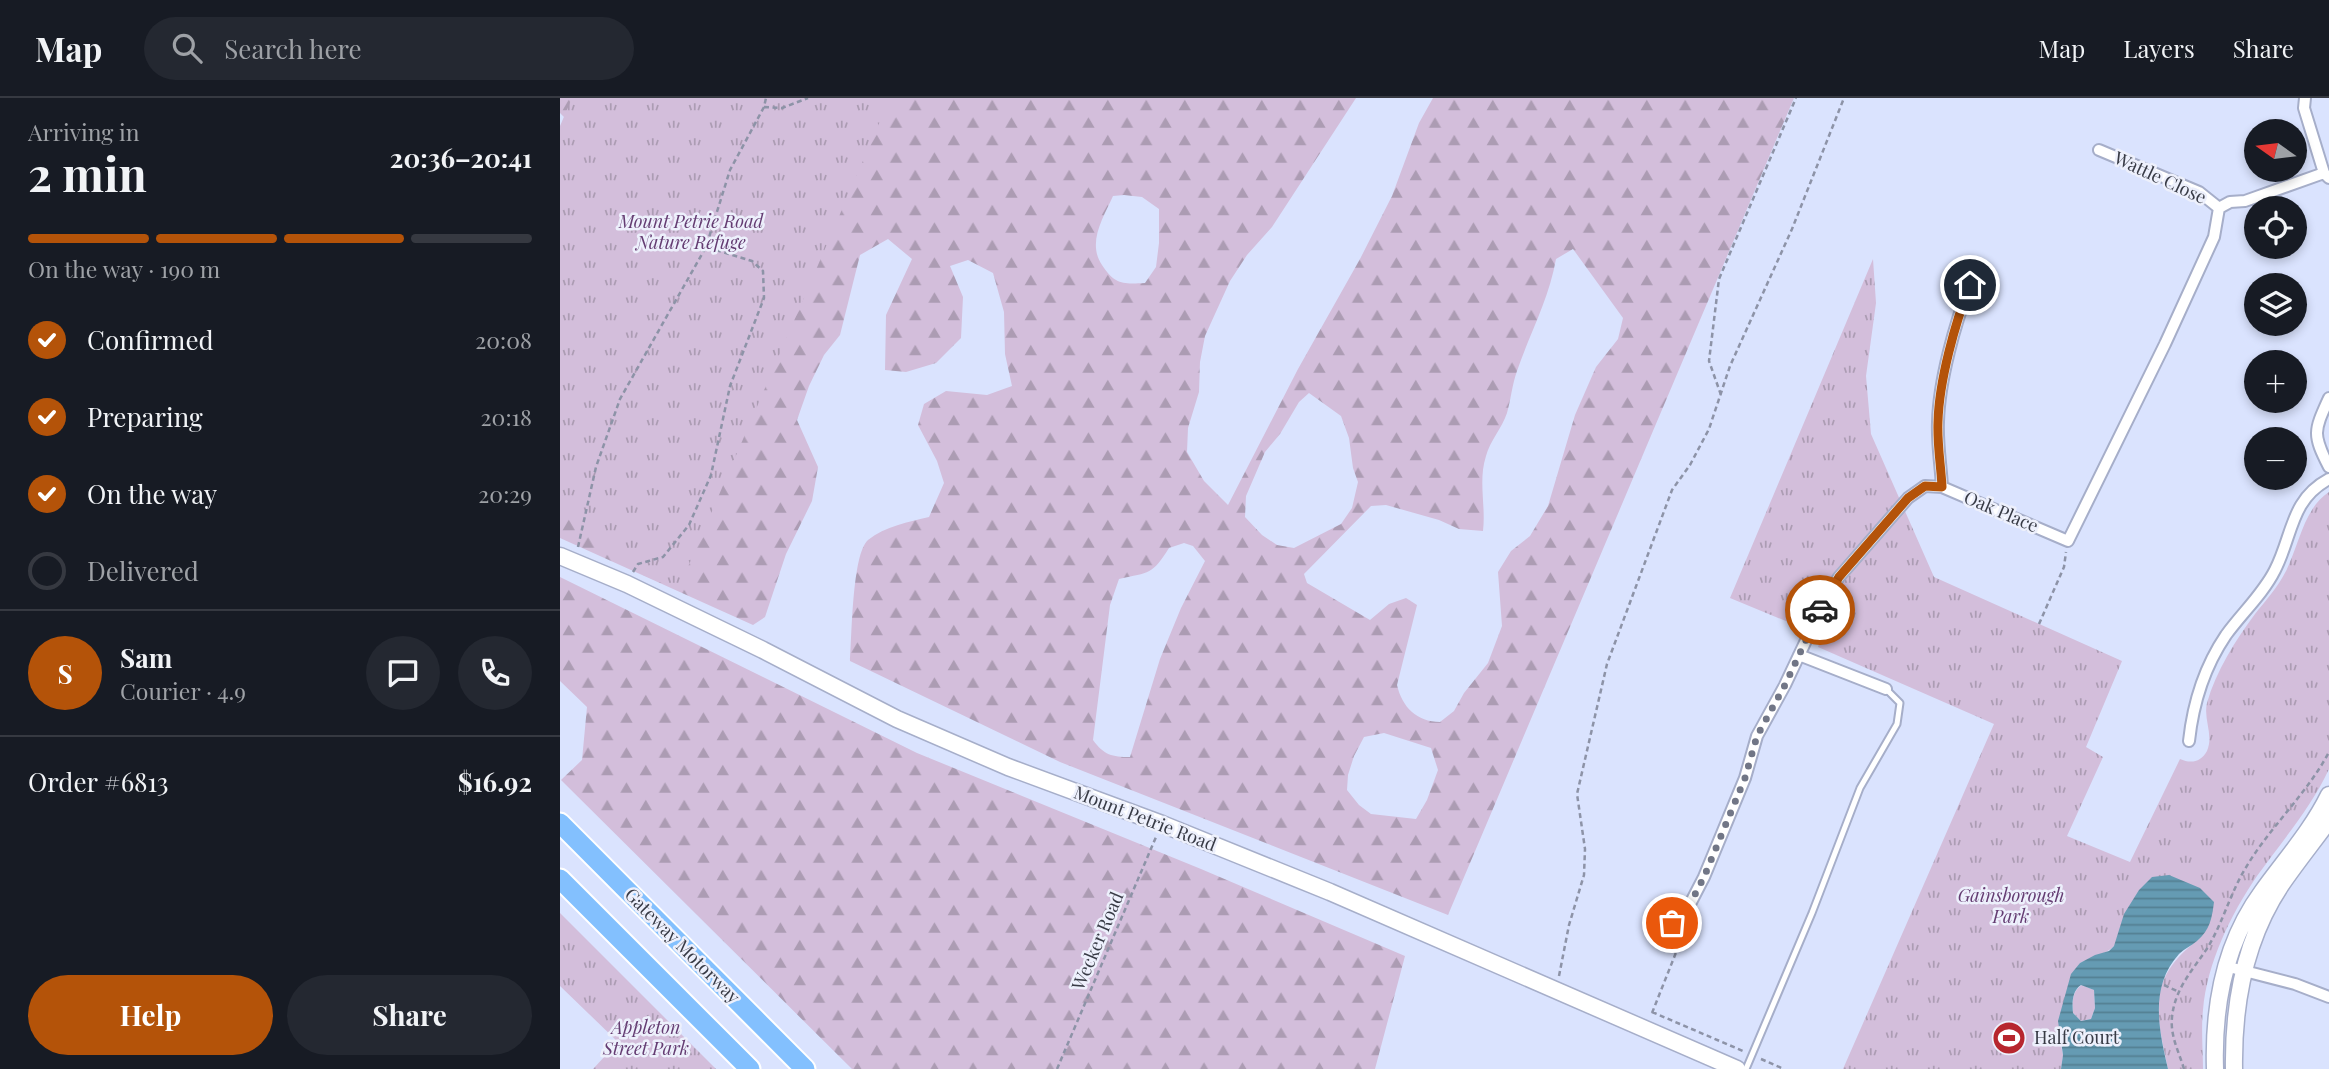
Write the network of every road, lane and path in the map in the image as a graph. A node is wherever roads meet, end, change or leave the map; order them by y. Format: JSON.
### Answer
{"nodes":[{"id":1,"x":766,"y":98,"type":"edge"},
{"id":2,"x":806,"y":98,"type":"edge"},
{"id":3,"x":1796,"y":98,"type":"edge"},
{"id":4,"x":1844,"y":98,"type":"edge"},
{"id":5,"x":2305,"y":98,"type":"edge"},
{"id":6,"x":764,"y":107,"type":"junction"},
{"id":7,"x":2099,"y":150,"type":"dead end"},
{"id":8,"x":2327,"y":176,"type":"edge"},
{"id":9,"x":2219,"y":208,"type":"junction"},
{"id":10,"x":706,"y":247,"type":"junction"},
{"id":11,"x":1970,"y":285,"type":"dead end"},
{"id":12,"x":1721,"y":396,"type":"junction"},
{"id":13,"x":2329,"y":398,"type":"edge"},
{"id":14,"x":2329,"y":467,"type":"edge"},
{"id":15,"x":2329,"y":480,"type":"edge"},
{"id":16,"x":1942,"y":487,"type":"junction"},
{"id":17,"x":2068,"y":541,"type":"junction"},
{"id":18,"x":567,"y":560,"type":"edge"},
{"id":19,"x":627,"y":584,"type":"junction"},
{"id":20,"x":2039,"y":624,"type":"dead end"},
{"id":21,"x":1799,"y":655,"type":"junction"},
{"id":22,"x":1886,"y":689,"type":"joint"},
{"id":23,"x":2189,"y":741,"type":"dead end"},
{"id":24,"x":2329,"y":795,"type":"edge"},
{"id":25,"x":2329,"y":820,"type":"edge"},
{"id":26,"x":560,"y":823,"type":"edge"},
{"id":27,"x":1162,"y":824,"type":"junction"},
{"id":28,"x":560,"y":879,"type":"edge"},
{"id":29,"x":1672,"y":923,"type":"joint"},
{"id":30,"x":2225,"y":966,"type":"junction"},
{"id":31,"x":2244,"y":971,"type":"junction"},
{"id":32,"x":2164,"y":985,"type":"dead end"},
{"id":33,"x":1556,"y":992,"type":"junction"},
{"id":34,"x":2179,"y":992,"type":"dead end"},
{"id":35,"x":2329,"y":997,"type":"edge"},
{"id":36,"x":1652,"y":1012,"type":"junction"},
{"id":37,"x":1645,"y":1031,"type":"junction"},
{"id":38,"x":1752,"y":1055,"type":"junction"},
{"id":39,"x":750,"y":1069,"type":"edge"},
{"id":40,"x":805,"y":1069,"type":"edge"},
{"id":41,"x":1057,"y":1069,"type":"edge"},
{"id":42,"x":1737,"y":1069,"type":"edge"},
{"id":43,"x":1746,"y":1069,"type":"edge"},
{"id":44,"x":1784,"y":1069,"type":"edge"},
{"id":45,"x":2215,"y":1069,"type":"edge"},
{"id":46,"x":2234,"y":1069,"type":"edge"}],
"edges":[{"from":1,"to":6,"type":"path"},
{"from":2,"to":6,"type":"path"},
{"from":3,"to":12,"type":"path"},
{"from":4,"to":12,"type":"path"},
{"from":5,"to":8,"type":"street"},
{"from":6,"to":10,"type":"path"},
{"from":7,"to":9,"type":"street","name":"Wattle Close"},
{"from":8,"to":9,"type":"street"},
{"from":9,"to":17,"type":"street"},
{"from":10,"to":18,"type":"path"},
{"from":10,"to":19,"type":"path"},
{"from":11,"to":16,"type":"street"},
{"from":12,"to":33,"type":"path"},
{"from":13,"to":14,"type":"street"},
{"from":15,"to":23,"type":"street"},
{"from":16,"to":17,"type":"street","name":"Oak Place"},
{"from":16,"to":21,"type":"street","name":"Oak Place"},
{"from":17,"to":20,"type":"path"},
{"from":18,"to":19,"type":"street","name":"Mount Petrie Road"},
{"from":19,"to":27,"type":"street","name":"Mount Petrie Road"},
{"from":21,"to":22,"type":"street"},
{"from":21,"to":29,"type":"street","name":"Oak Place"},
{"from":22,"to":38,"type":"lane"},
{"from":24,"to":30,"type":"street"},
{"from":25,"to":31,"type":"street"},
{"from":26,"to":40,"type":"highway","name":"Gateway Motorway"},
{"from":27,"to":33,"type":"street","name":"Mount Petrie Road"},
{"from":27,"to":41,"type":"path","name":"Wecker Road"},
{"from":28,"to":39,"type":"highway"},
{"from":29,"to":36,"type":"path"},
{"from":30,"to":31,"type":"street"},
{"from":30,"to":45,"type":"street"},
{"from":31,"to":35,"type":"street"},
{"from":31,"to":46,"type":"street"},
{"from":32,"to":34,"type":"path"},
{"from":33,"to":37,"type":"street","name":"Mount Petrie Road"},
{"from":36,"to":37,"type":"path"},
{"from":36,"to":38,"type":"path"},
{"from":37,"to":42,"type":"street","name":"Mount Petrie Road"},
{"from":38,"to":43,"type":"lane"},
{"from":38,"to":44,"type":"path"}]}
